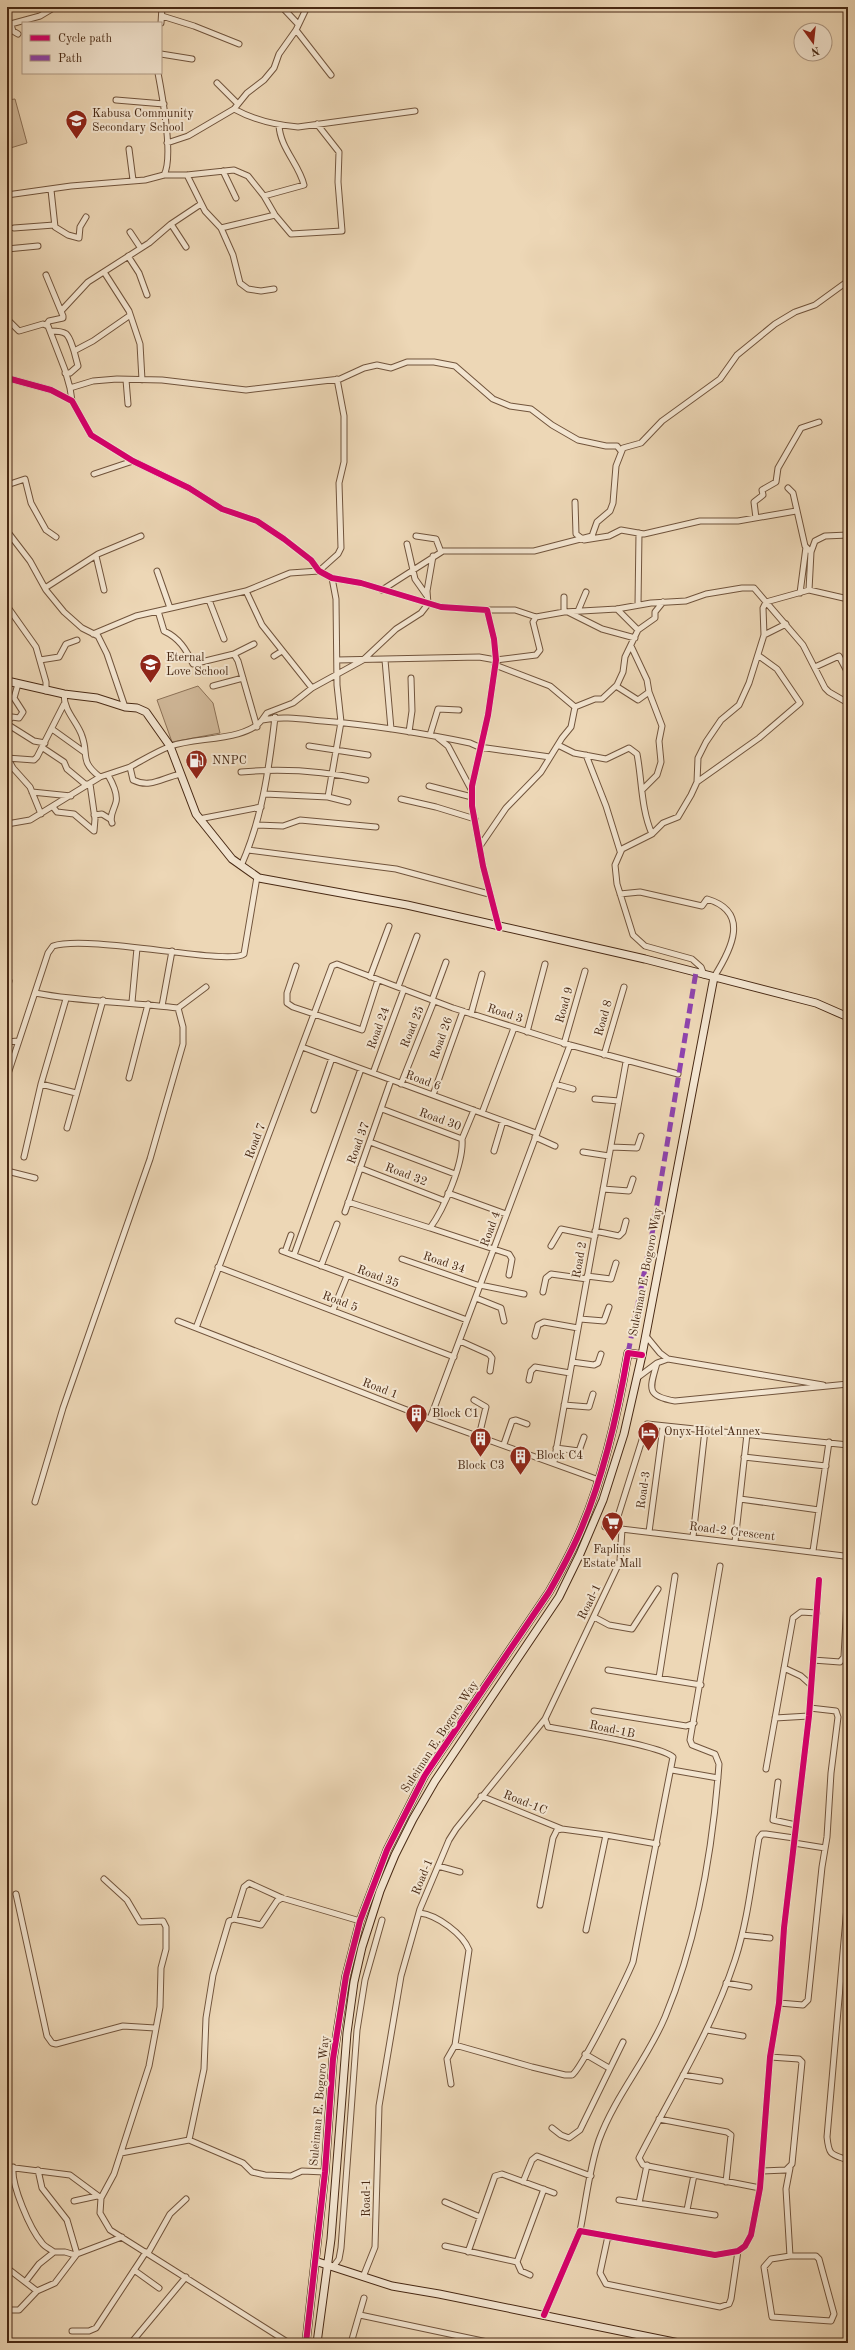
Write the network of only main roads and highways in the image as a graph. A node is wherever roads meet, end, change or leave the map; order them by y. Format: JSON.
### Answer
{"nodes":[{"id":1,"x":7,"y":682,"type":"edge"},
{"id":2,"x":714,"y":977,"type":"junction"},
{"id":3,"x":848,"y":1017,"type":"edge"},
{"id":4,"x":642,"y":1355,"type":"junction"},
{"id":5,"x":315,"y":2261,"type":"junction"},
{"id":6,"x":331,"y":2266,"type":"junction"},
{"id":7,"x":306,"y":2343,"type":"edge"},
{"id":8,"x":317,"y":2343,"type":"edge"},
{"id":9,"x":679,"y":2343,"type":"edge"}],
"edges":[{"from":1,"to":2,"type":"main road"},
{"from":2,"to":3,"type":"main road"},
{"from":2,"to":4,"type":"main road","name":"Suleiman E. Bogoro Way"},
{"from":4,"to":5,"type":"main road","name":"Suleiman E. Bogoro Way"},
{"from":4,"to":6,"type":"main road","name":"Suleiman E. Bogoro Way"},
{"from":5,"to":6,"type":"main road"},
{"from":5,"to":7,"type":"main road","name":"Suleiman E. Bogoro Way"},
{"from":6,"to":8,"type":"main road","name":"Suleiman E. Bogoro Way"},
{"from":6,"to":9,"type":"main road"}]}
